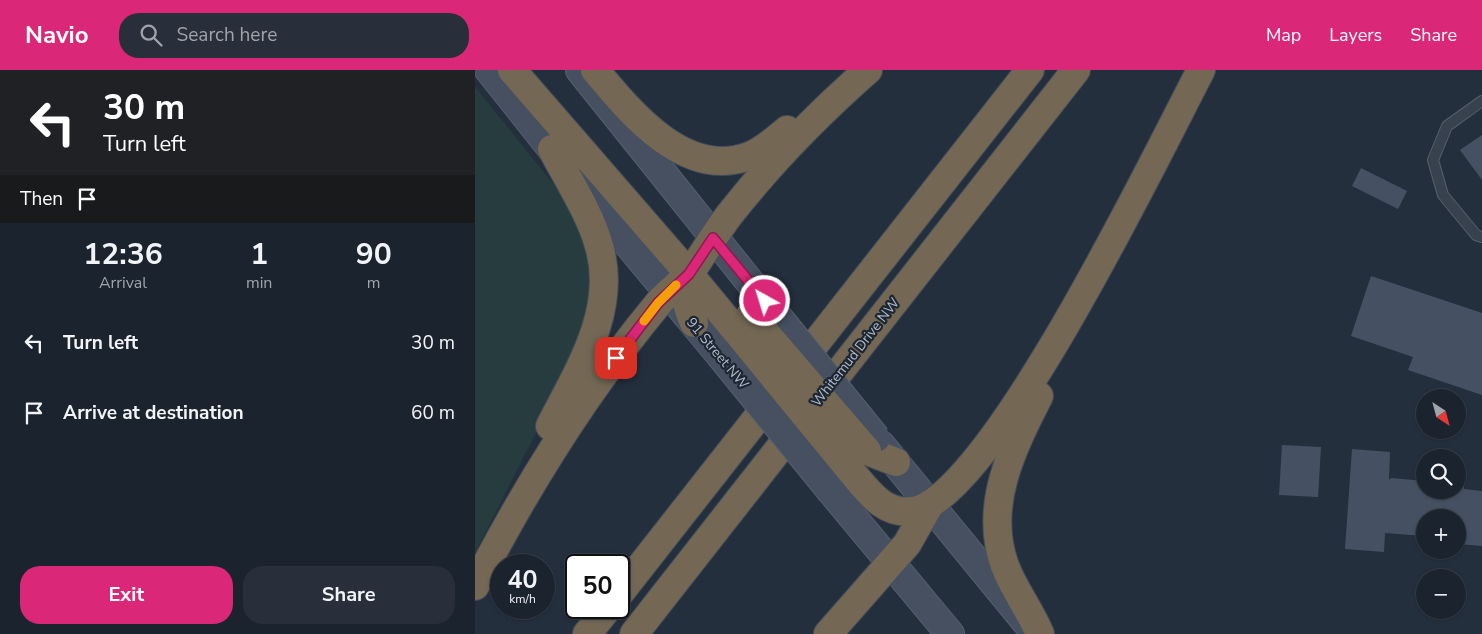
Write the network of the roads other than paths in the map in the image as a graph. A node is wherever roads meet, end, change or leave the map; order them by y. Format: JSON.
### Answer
{"nodes":[{"id":1,"x":489,"y":70,"type":"edge"},
{"id":2,"x":512,"y":70,"type":"edge"},
{"id":3,"x":580,"y":70,"type":"edge"},
{"id":4,"x":595,"y":70,"type":"edge"},
{"id":5,"x":868,"y":70,"type":"edge"},
{"id":6,"x":1030,"y":70,"type":"edge"},
{"id":7,"x":1076,"y":70,"type":"edge"},
{"id":8,"x":1201,"y":70,"type":"edge"},
{"id":9,"x":845,"y":90,"type":"junction"},
{"id":10,"x":1482,"y":101,"type":"edge"},
{"id":11,"x":552,"y":149,"type":"junction"},
{"id":12,"x":1147,"y":173,"type":"junction"},
{"id":13,"x":1482,"y":237,"type":"edge"},
{"id":14,"x":713,"y":238,"type":"junction"},
{"id":15,"x":689,"y":274,"type":"junction"},
{"id":16,"x":668,"y":293,"type":"junction"},
{"id":17,"x":751,"y":316,"type":"junction"},
{"id":18,"x":694,"y":323,"type":"junction"},
{"id":19,"x":864,"y":453,"type":"junction"},
{"id":20,"x":896,"y":462,"type":"joint"},
{"id":21,"x":930,"y":504,"type":"junction"},
{"id":22,"x":497,"y":544,"type":"junction"},
{"id":23,"x":891,"y":562,"type":"junction"},
{"id":24,"x":630,"y":580,"type":"edge"},
{"id":25,"x":475,"y":586,"type":"edge"},
{"id":26,"x":599,"y":619,"type":"edge"},
{"id":27,"x":587,"y":634,"type":"edge"},
{"id":28,"x":633,"y":634,"type":"edge"},
{"id":29,"x":828,"y":634,"type":"edge"},
{"id":30,"x":950,"y":634,"type":"edge"},
{"id":31,"x":1036,"y":634,"type":"edge"},
{"id":32,"x":1040,"y":634,"type":"edge"}],
"edges":[{"from":1,"to":11,"type":"main road","name":"91 Street NW"},
{"from":2,"to":15,"type":"highway"},
{"from":3,"to":14,"type":"main road"},
{"from":4,"to":9,"type":"highway"},
{"from":5,"to":9,"type":"highway"},
{"from":6,"to":24,"type":"highway"},
{"from":7,"to":28,"type":"highway","name":"Whitemud Drive NW"},
{"from":8,"to":12,"type":"highway"},
{"from":9,"to":14,"type":"highway"},
{"from":10,"to":13,"type":"lane"},
{"from":11,"to":16,"type":"main road","name":"91 Street NW"},
{"from":11,"to":22,"type":"highway"},
{"from":12,"to":21,"type":"highway"},
{"from":12,"to":32,"type":"highway"},
{"from":14,"to":15,"type":"highway"},
{"from":14,"to":17,"type":"main road"},
{"from":15,"to":16,"type":"highway"},
{"from":15,"to":17,"type":"highway"},
{"from":15,"to":18,"type":"highway"},
{"from":16,"to":18,"type":"main road","name":"91 Street NW"},
{"from":16,"to":22,"type":"highway"},
{"from":17,"to":19,"type":"highway","bridge":true},
{"from":17,"to":19,"type":"main road","bridge":true},
{"from":18,"to":23,"type":"main road","name":"91 Street NW","bridge":true},
{"from":19,"to":20,"type":"highway"},
{"from":19,"to":21,"type":"highway"},
{"from":20,"to":21,"type":"main road"},
{"from":21,"to":23,"type":"highway"},
{"from":21,"to":31,"type":"main road"},
{"from":22,"to":25,"type":"highway"},
{"from":23,"to":29,"type":"highway"},
{"from":23,"to":30,"type":"main road","name":"91 Street NW"},
{"from":26,"to":27,"type":"highway"}]}
